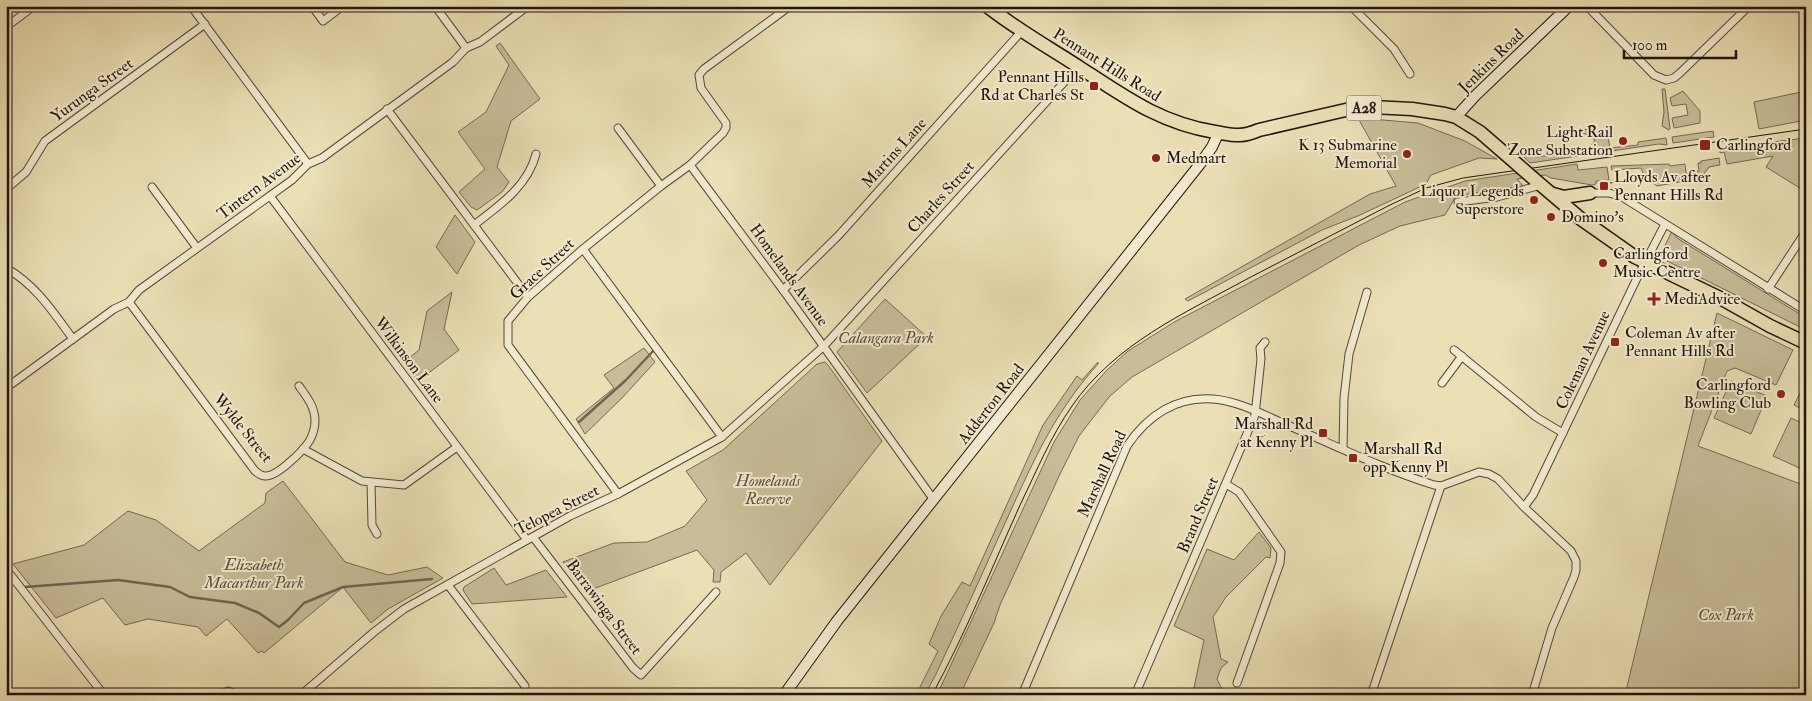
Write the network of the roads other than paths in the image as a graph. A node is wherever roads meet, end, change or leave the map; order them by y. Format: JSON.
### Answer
{"nodes":[{"id":1,"x":34,"y":6,"type":"edge"},
{"id":2,"x":191,"y":6,"type":"edge"},
{"id":3,"x":312,"y":6,"type":"edge"},
{"id":4,"x":343,"y":6,"type":"edge"},
{"id":5,"x":434,"y":6,"type":"edge"},
{"id":6,"x":528,"y":6,"type":"edge"},
{"id":7,"x":987,"y":6,"type":"edge"},
{"id":8,"x":1351,"y":6,"type":"edge"},
{"id":9,"x":1569,"y":6,"type":"edge"},
{"id":10,"x":1587,"y":6,"type":"edge"},
{"id":11,"x":1749,"y":6,"type":"edge"},
{"id":12,"x":786,"y":9,"type":"dead end"},
{"id":13,"x":205,"y":24,"type":"junction"},
{"id":14,"x":6,"y":27,"type":"edge"},
{"id":15,"x":1021,"y":32,"type":"junction"},
{"id":16,"x":466,"y":48,"type":"junction"},
{"id":17,"x":1078,"y":67,"type":"junction"},
{"id":18,"x":1410,"y":74,"type":"dead end"},
{"id":19,"x":388,"y":109,"type":"junction"},
{"id":20,"x":1456,"y":117,"type":"junction"},
{"id":21,"x":618,"y":128,"type":"dead end"},
{"id":22,"x":1219,"y":132,"type":"junction"},
{"id":23,"x":536,"y":154,"type":"dead end"},
{"id":24,"x":308,"y":164,"type":"junction"},
{"id":25,"x":690,"y":165,"type":"junction"},
{"id":26,"x":662,"y":186,"type":"junction"},
{"id":27,"x":1542,"y":186,"type":"junction"},
{"id":28,"x":152,"y":187,"type":"dead end"},
{"id":29,"x":6,"y":189,"type":"edge"},
{"id":30,"x":1590,"y":193,"type":"joint"},
{"id":31,"x":270,"y":196,"type":"junction"},
{"id":32,"x":1458,"y":202,"type":"dead end"},
{"id":33,"x":474,"y":224,"type":"junction"},
{"id":34,"x":1665,"y":224,"type":"junction"},
{"id":35,"x":1806,"y":231,"type":"edge"},
{"id":36,"x":198,"y":248,"type":"junction"},
{"id":37,"x":583,"y":249,"type":"junction"},
{"id":38,"x":1645,"y":262,"type":"junction"},
{"id":39,"x":6,"y":268,"type":"edge"},
{"id":40,"x":1768,"y":288,"type":"junction"},
{"id":41,"x":783,"y":290,"type":"junction"},
{"id":42,"x":1367,"y":292,"type":"dead end"},
{"id":43,"x":528,"y":297,"type":"junction"},
{"id":44,"x":129,"y":302,"type":"junction"},
{"id":45,"x":1806,"y":312,"type":"edge"},
{"id":46,"x":73,"y":340,"type":"junction"},
{"id":47,"x":1265,"y":342,"type":"dead end"},
{"id":48,"x":1806,"y":344,"type":"edge"},
{"id":49,"x":824,"y":346,"type":"junction"},
{"id":50,"x":1454,"y":350,"type":"dead end"},
{"id":51,"x":1462,"y":356,"type":"junction"},
{"id":52,"x":1442,"y":383,"type":"dead end"},
{"id":53,"x":298,"y":386,"type":"dead end"},
{"id":54,"x":6,"y":388,"type":"edge"},
{"id":55,"x":1256,"y":411,"type":"junction"},
{"id":56,"x":1563,"y":433,"type":"junction"},
{"id":57,"x":722,"y":437,"type":"junction"},
{"id":58,"x":457,"y":447,"type":"junction"},
{"id":59,"x":303,"y":449,"type":"junction"},
{"id":60,"x":1343,"y":449,"type":"junction"},
{"id":61,"x":371,"y":482,"type":"junction"},
{"id":62,"x":1226,"y":484,"type":"junction"},
{"id":63,"x":1441,"y":486,"type":"junction"},
{"id":64,"x":618,"y":494,"type":"junction"},
{"id":65,"x":934,"y":500,"type":"junction"},
{"id":66,"x":1524,"y":507,"type":"junction"},
{"id":67,"x":377,"y":534,"type":"dead end"},
{"id":68,"x":530,"y":538,"type":"junction"},
{"id":69,"x":6,"y":569,"type":"edge"},
{"id":70,"x":448,"y":585,"type":"junction"},
{"id":71,"x":716,"y":592,"type":"dead end"},
{"id":72,"x":1237,"y":683,"type":"dead end"},
{"id":73,"x":524,"y":686,"type":"dead end"},
{"id":74,"x":784,"y":694,"type":"edge"},
{"id":75,"x":104,"y":695,"type":"edge"},
{"id":76,"x":220,"y":695,"type":"edge"},
{"id":77,"x":238,"y":695,"type":"edge"},
{"id":78,"x":301,"y":695,"type":"edge"},
{"id":79,"x":1022,"y":695,"type":"edge"},
{"id":80,"x":1135,"y":695,"type":"edge"},
{"id":81,"x":1371,"y":695,"type":"edge"},
{"id":82,"x":1532,"y":695,"type":"edge"}],
"edges":[{"from":1,"to":14,"type":"street"},
{"from":2,"to":13,"type":"street"},
{"from":3,"to":4,"type":"street"},
{"from":5,"to":16,"type":"street"},
{"from":6,"to":16,"type":"street","name":"Tintern Avenue"},
{"from":7,"to":15,"type":"highway","name":"Pennant Hills Road","number":"A28"},
{"from":8,"to":18,"type":"street"},
{"from":9,"to":20,"type":"main road","name":"Jenkins Road"},
{"from":10,"to":11,"type":"street"},
{"from":12,"to":25,"type":"street","name":"Grace Street"},
{"from":13,"to":24,"type":"street"},
{"from":13,"to":29,"type":"street","name":"Yurunga Street"},
{"from":15,"to":17,"type":"highway","name":"Pennant Hills Road","number":"A28"},
{"from":15,"to":41,"type":"street","name":"Martins Lane"},
{"from":16,"to":19,"type":"street","name":"Tintern Avenue"},
{"from":17,"to":22,"type":"highway","name":"Pennant Hills Road","number":"A28"},
{"from":17,"to":49,"type":"street","name":"Charles Street"},
{"from":19,"to":24,"type":"street","name":"Tintern Avenue"},
{"from":19,"to":33,"type":"street"},
{"from":20,"to":22,"type":"highway","name":"Pennant Hills Road","number":"A28"},
{"from":20,"to":27,"type":"highway","name":"Pennant Hills Road","number":"A28","bridge":true},
{"from":21,"to":26,"type":"street"},
{"from":22,"to":65,"type":"main road","name":"Adderton Road"},
{"from":23,"to":33,"type":"street"},
{"from":24,"to":31,"type":"street","name":"Tintern Avenue"},
{"from":25,"to":26,"type":"street","name":"Grace Street"},
{"from":25,"to":41,"type":"street","name":"Homelands Avenue"},
{"from":26,"to":37,"type":"street","name":"Grace Street"},
{"from":27,"to":30,"type":"highway"},
{"from":27,"to":32,"type":"street"},
{"from":27,"to":38,"type":"highway","name":"Pennant Hills Road","number":"A28"},
{"from":28,"to":36,"type":"street"},
{"from":30,"to":34,"type":"street"},
{"from":31,"to":36,"type":"street","name":"Tintern Avenue"},
{"from":31,"to":58,"type":"street","name":"Wilkinson Lane"},
{"from":33,"to":43,"type":"street"},
{"from":34,"to":38,"type":"street","name":"Coleman Avenue"},
{"from":34,"to":40,"type":"street"},
{"from":35,"to":40,"type":"street"},
{"from":36,"to":44,"type":"street","name":"Tintern Avenue"},
{"from":37,"to":43,"type":"street","name":"Grace Street"},
{"from":37,"to":57,"type":"street"},
{"from":38,"to":48,"type":"highway","name":"Pennant Hills Road","number":"A28"},
{"from":38,"to":56,"type":"street","name":"Coleman Avenue"},
{"from":39,"to":46,"type":"street"},
{"from":40,"to":45,"type":"street"},
{"from":41,"to":49,"type":"street","name":"Homelands Avenue"},
{"from":42,"to":60,"type":"street"},
{"from":43,"to":64,"type":"street","name":"Grace Street"},
{"from":44,"to":46,"type":"street","name":"Tintern Avenue"},
{"from":44,"to":59,"type":"street","name":"Wylde Street"},
{"from":46,"to":54,"type":"street","name":"Tintern Avenue"},
{"from":47,"to":55,"type":"street","name":"Brand Street"},
{"from":49,"to":57,"type":"street","name":"Telopea Street"},
{"from":49,"to":65,"type":"street","name":"Homelands Avenue"},
{"from":50,"to":51,"type":"street"},
{"from":51,"to":52,"type":"street"},
{"from":51,"to":56,"type":"street"},
{"from":53,"to":59,"type":"street","name":"Wylde Street"},
{"from":55,"to":60,"type":"street","name":"Marshall Road"},
{"from":55,"to":62,"type":"street","name":"Brand Street"},
{"from":55,"to":79,"type":"street","name":"Marshall Road"},
{"from":56,"to":66,"type":"street","name":"Coleman Avenue"},
{"from":57,"to":64,"type":"street","name":"Telopea Street"},
{"from":58,"to":61,"type":"street"},
{"from":58,"to":68,"type":"street","name":"Wilkinson Lane"},
{"from":59,"to":61,"type":"street"},
{"from":60,"to":63,"type":"street","name":"Marshall Road"},
{"from":61,"to":67,"type":"street"},
{"from":62,"to":72,"type":"street"},
{"from":62,"to":80,"type":"street","name":"Brand Street"},
{"from":63,"to":66,"type":"street"},
{"from":63,"to":81,"type":"street"},
{"from":64,"to":68,"type":"street","name":"Telopea Street"},
{"from":65,"to":74,"type":"main road","name":"Adderton Road"},
{"from":66,"to":82,"type":"street"},
{"from":68,"to":70,"type":"street","name":"Telopea Street"},
{"from":68,"to":71,"type":"street","name":"Barrawinga Street"},
{"from":69,"to":75,"type":"street"},
{"from":70,"to":73,"type":"street"},
{"from":70,"to":78,"type":"street","name":"Telopea Street"},
{"from":76,"to":77,"type":"street"}]}
